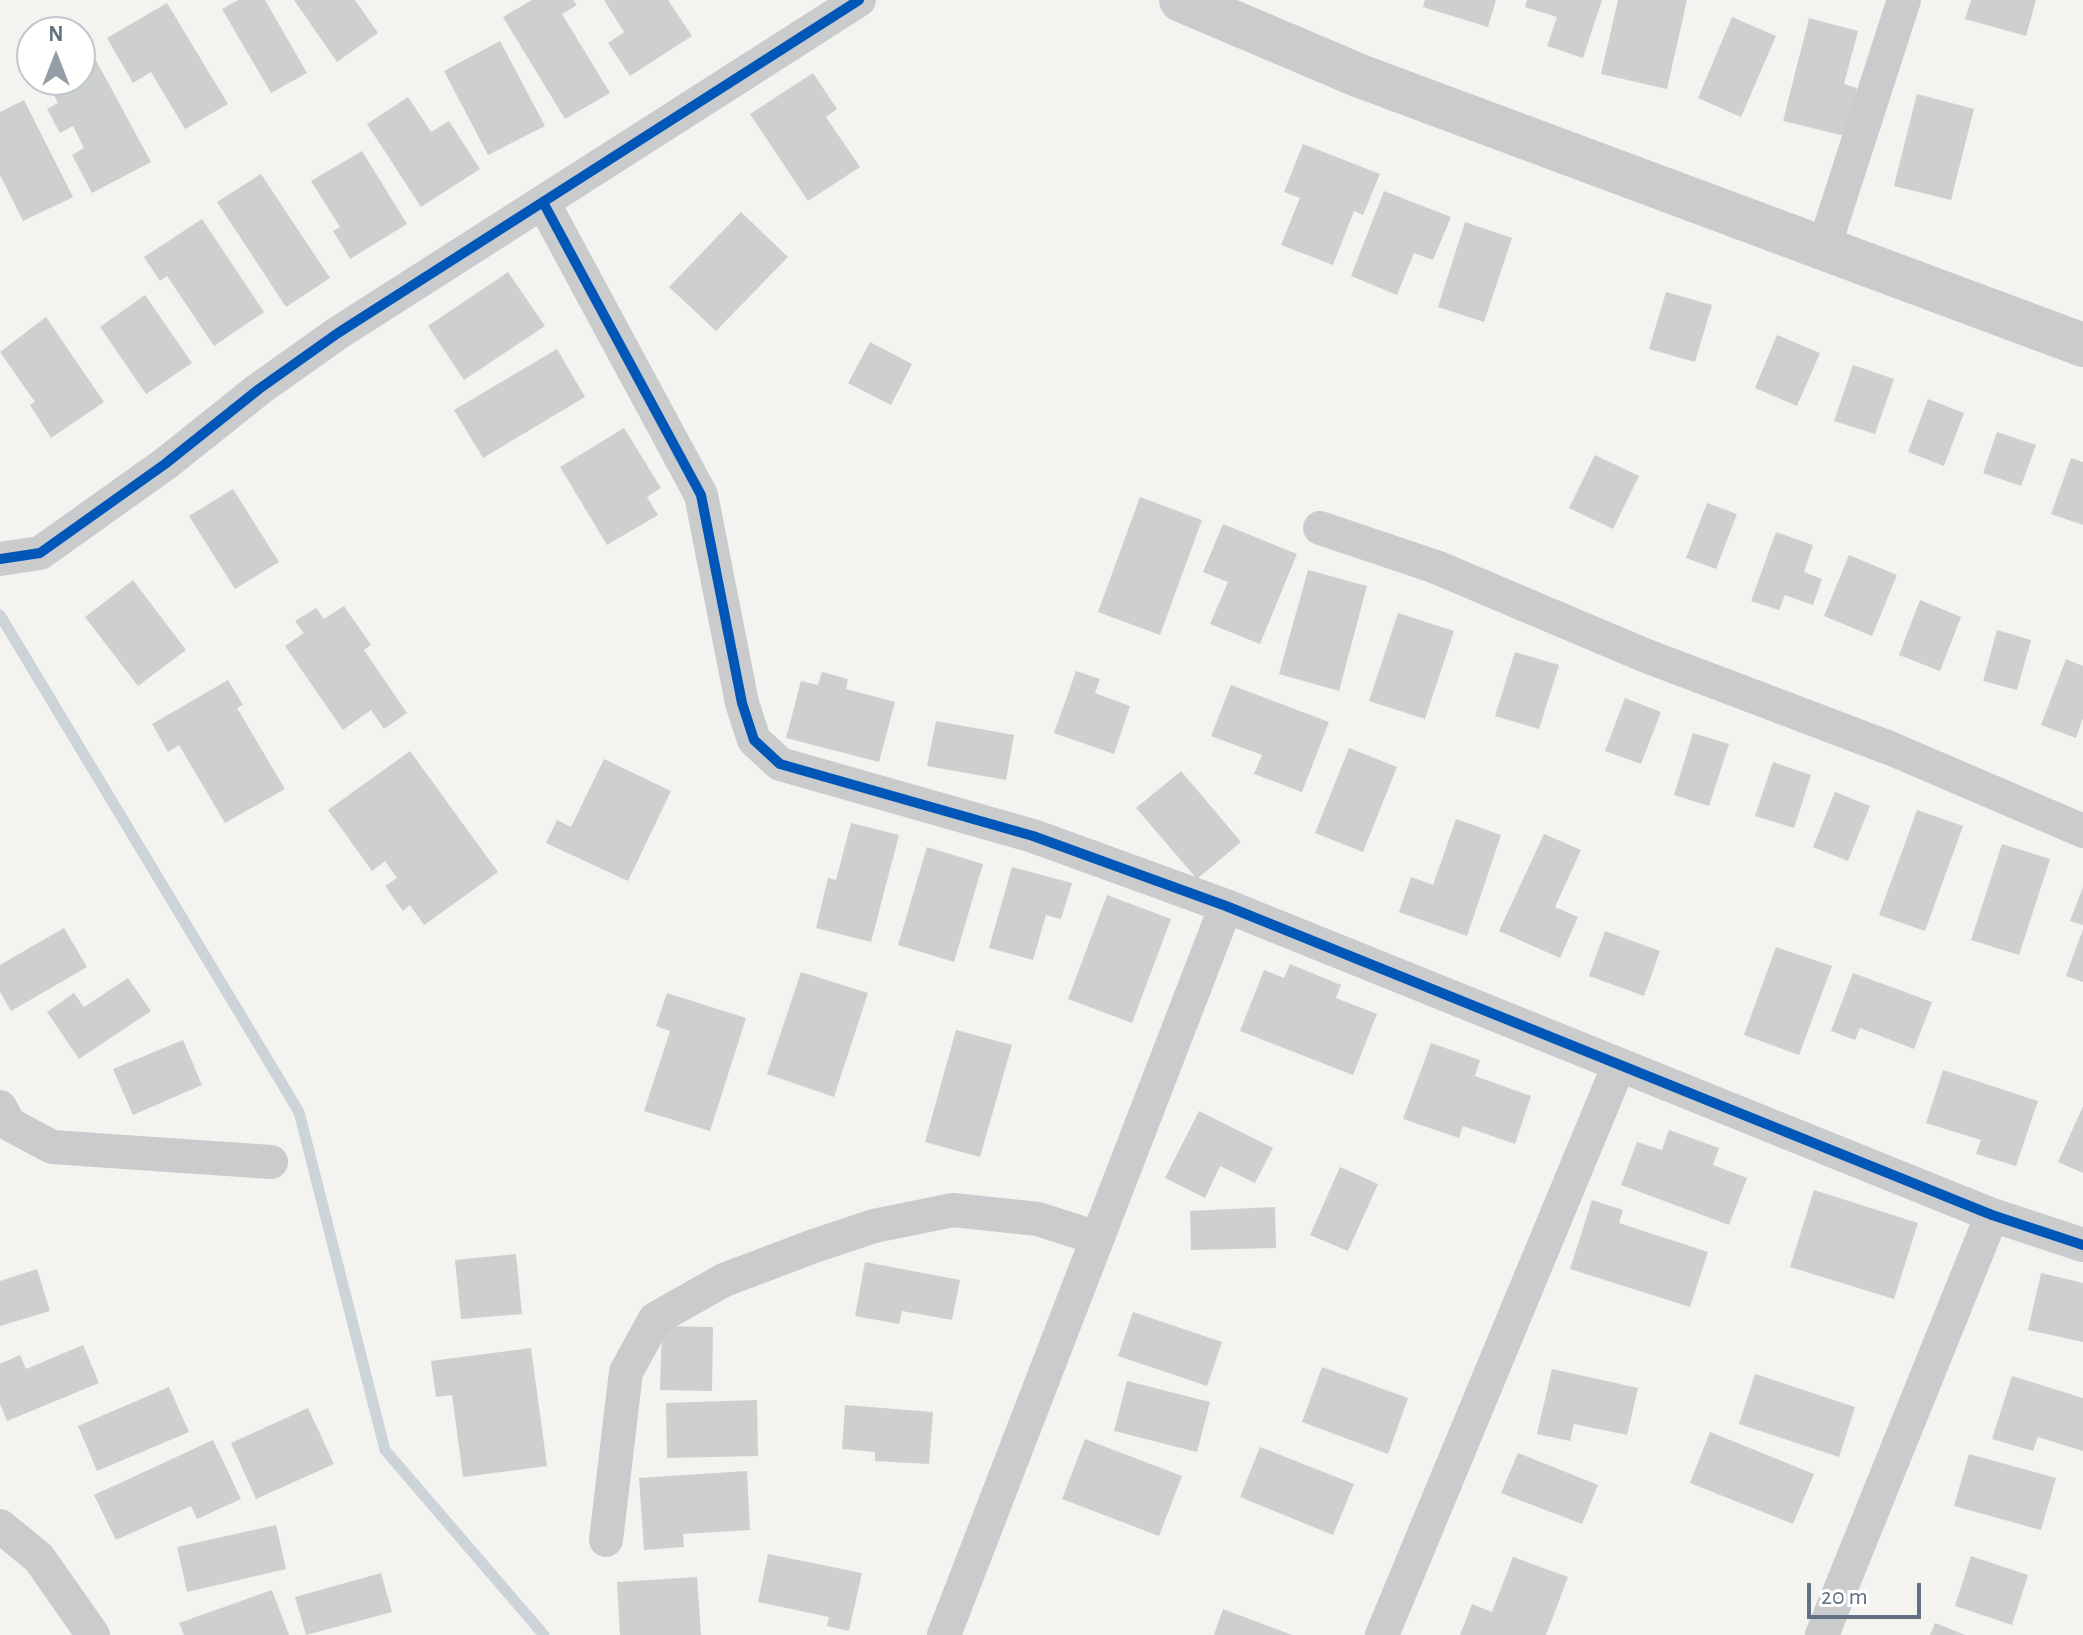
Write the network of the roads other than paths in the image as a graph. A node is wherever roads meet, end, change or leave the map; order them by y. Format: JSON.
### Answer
{"nodes":[{"id":1,"x":859,"y":0,"type":"edge"},
{"id":2,"x":1181,"y":0,"type":"edge"},
{"id":3,"x":1904,"y":0,"type":"edge"},
{"id":4,"x":544,"y":204,"type":"junction"},
{"id":5,"x":1823,"y":250,"type":"junction"},
{"id":6,"x":2083,"y":345,"type":"edge"},
{"id":7,"x":1320,"y":528,"type":"dead end"},
{"id":8,"x":0,"y":559,"type":"edge"},
{"id":9,"x":2083,"y":831,"type":"edge"},
{"id":10,"x":1226,"y":906,"type":"junction"},
{"id":11,"x":1619,"y":1065,"type":"junction"},
{"id":12,"x":0,"y":1107,"type":"edge"},
{"id":13,"x":271,"y":1162,"type":"dead end"},
{"id":14,"x":1992,"y":1215,"type":"junction"},
{"id":15,"x":1097,"y":1238,"type":"junction"},
{"id":16,"x":2083,"y":1245,"type":"edge"},
{"id":17,"x":0,"y":1526,"type":"edge"},
{"id":18,"x":606,"y":1540,"type":"dead end"},
{"id":19,"x":93,"y":1635,"type":"edge"},
{"id":20,"x":944,"y":1635,"type":"edge"},
{"id":21,"x":1382,"y":1635,"type":"edge"},
{"id":22,"x":1822,"y":1635,"type":"edge"}],
"edges":[{"from":1,"to":4,"type":"street"},
{"from":2,"to":5,"type":"street"},
{"from":3,"to":5,"type":"street"},
{"from":4,"to":8,"type":"street"},
{"from":4,"to":10,"type":"street"},
{"from":5,"to":6,"type":"street"},
{"from":7,"to":9,"type":"street"},
{"from":10,"to":11,"type":"street"},
{"from":10,"to":15,"type":"street"},
{"from":11,"to":14,"type":"street"},
{"from":11,"to":21,"type":"street"},
{"from":12,"to":13,"type":"street"},
{"from":14,"to":16,"type":"street"},
{"from":14,"to":22,"type":"street"},
{"from":15,"to":18,"type":"street"},
{"from":15,"to":20,"type":"street"},
{"from":17,"to":19,"type":"street"}]}
